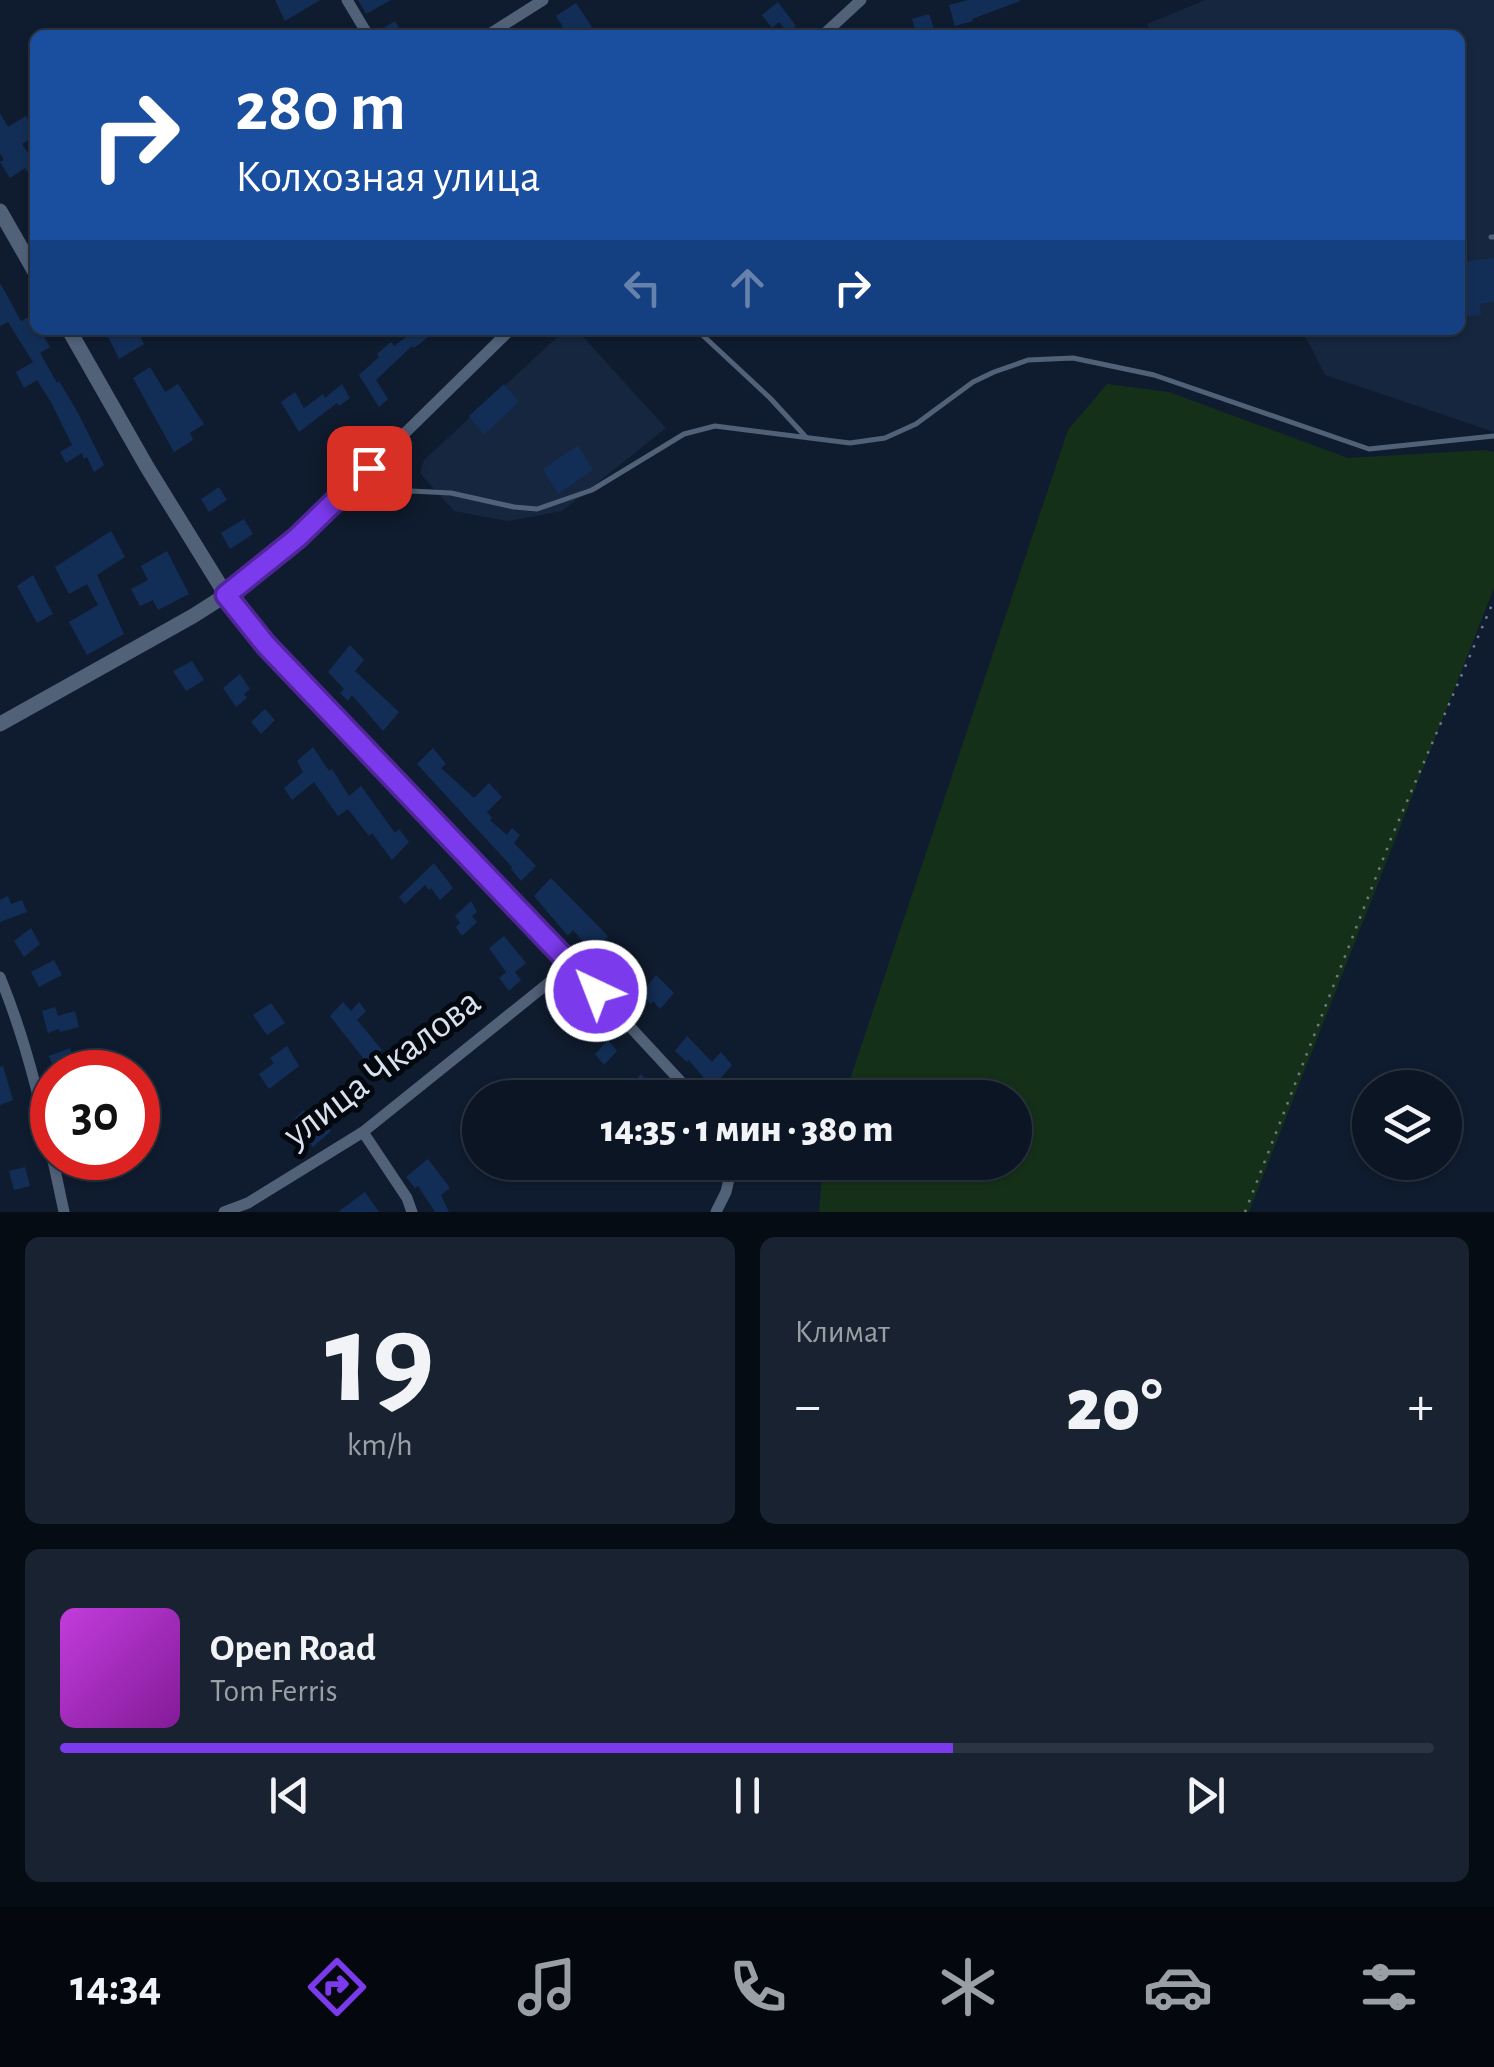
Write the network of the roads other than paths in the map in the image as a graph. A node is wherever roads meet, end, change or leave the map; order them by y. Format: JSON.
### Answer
{"nodes":[{"id":1,"x":346,"y":0,"type":"edge"},
{"id":2,"x":543,"y":0,"type":"edge"},
{"id":3,"x":861,"y":0,"type":"edge"},
{"id":4,"x":365,"y":30,"type":"edge"},
{"id":5,"x":496,"y":30,"type":"edge"},
{"id":6,"x":828,"y":30,"type":"edge"},
{"id":7,"x":0,"y":210,"type":"edge"},
{"id":8,"x":30,"y":263,"type":"edge"},
{"id":9,"x":71,"y":335,"type":"edge"},
{"id":10,"x":505,"y":335,"type":"edge"},
{"id":11,"x":702,"y":335,"type":"edge"},
{"id":12,"x":805,"y":436,"type":"junction"},
{"id":13,"x":1494,"y":436,"type":"edge"},
{"id":14,"x":340,"y":496,"type":"junction"},
{"id":15,"x":226,"y":595,"type":"junction"},
{"id":16,"x":0,"y":724,"type":"edge"},
{"id":17,"x":572,"y":964,"type":"junction"},
{"id":18,"x":0,"y":977,"type":"edge"},
{"id":19,"x":679,"y":1080,"type":"edge"},
{"id":20,"x":363,"y":1132,"type":"junction"},
{"id":21,"x":729,"y":1180,"type":"edge"},
{"id":22,"x":64,"y":1212,"type":"edge"},
{"id":23,"x":224,"y":1212,"type":"edge"},
{"id":24,"x":412,"y":1212,"type":"edge"},
{"id":25,"x":716,"y":1212,"type":"edge"}],
"edges":[{"from":1,"to":4,"type":"street"},
{"from":2,"to":5,"type":"street"},
{"from":3,"to":6,"type":"street"},
{"from":7,"to":8,"type":"street"},
{"from":9,"to":15,"type":"street"},
{"from":10,"to":14,"type":"street"},
{"from":11,"to":12,"type":"lane"},
{"from":12,"to":13,"type":"lane"},
{"from":12,"to":14,"type":"lane"},
{"from":14,"to":15,"type":"street"},
{"from":15,"to":16,"type":"street"},
{"from":15,"to":17,"type":"street"},
{"from":17,"to":19,"type":"street"},
{"from":17,"to":20,"type":"street","name":"улица Чкалова"},
{"from":18,"to":22,"type":"street"},
{"from":20,"to":23,"type":"street","name":"улица Чкалова"},
{"from":20,"to":24,"type":"street"},
{"from":21,"to":25,"type":"street"}]}
